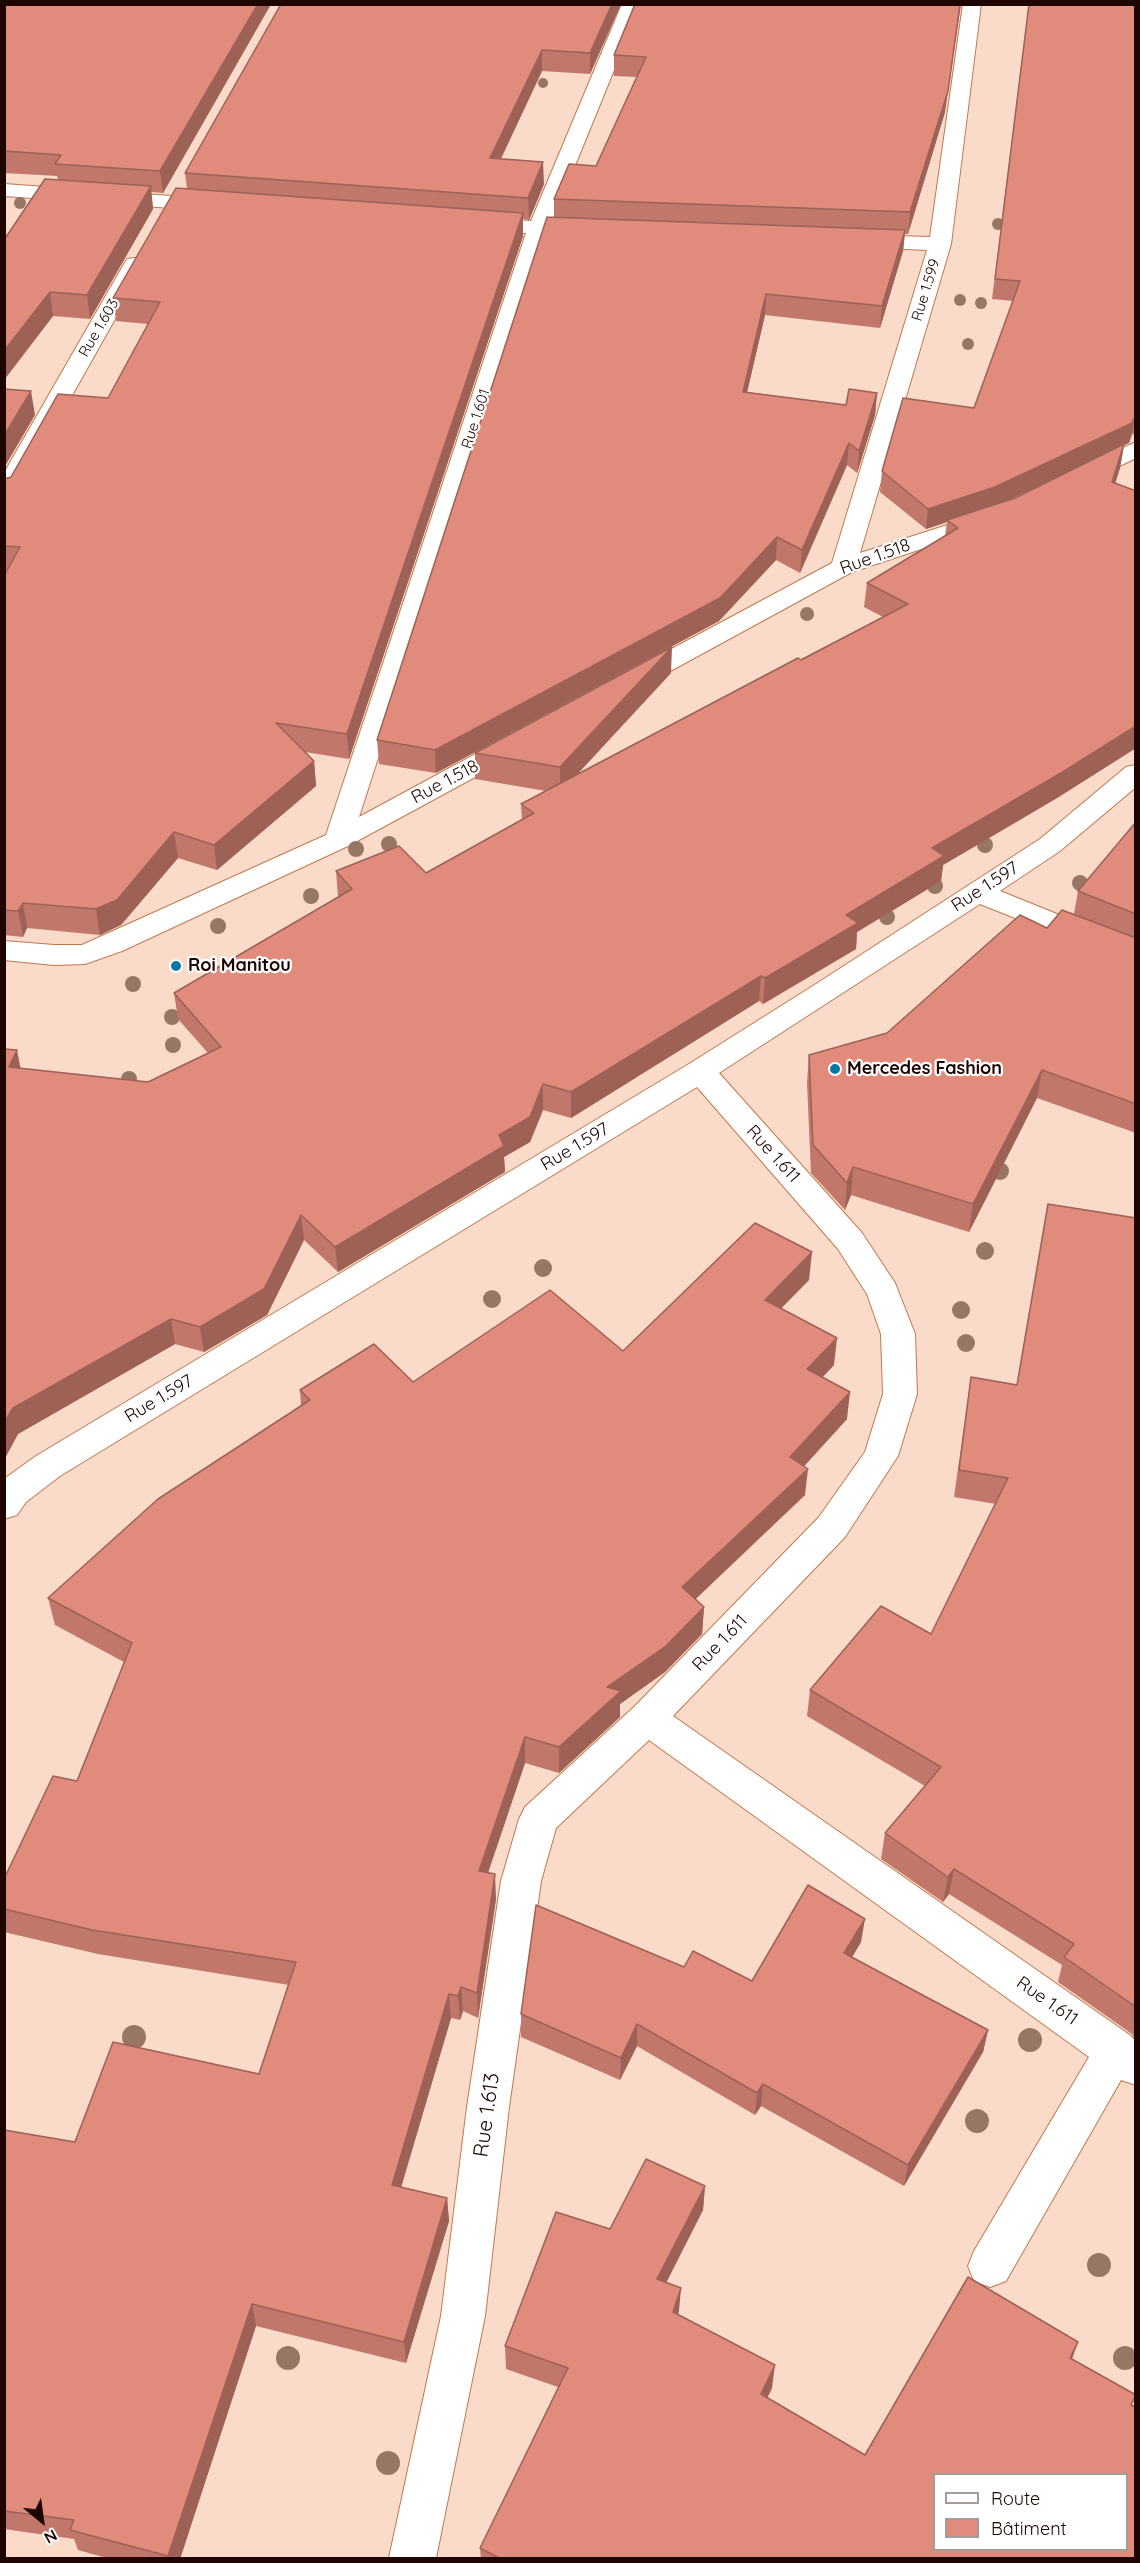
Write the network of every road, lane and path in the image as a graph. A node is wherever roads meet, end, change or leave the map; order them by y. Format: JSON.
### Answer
{"nodes":[{"id":1,"x":632,"y":4,"type":"edge"},
{"id":2,"x":972,"y":4,"type":"edge"},
{"id":3,"x":182,"y":181,"type":"dead end"},
{"id":4,"x":4,"y":190,"type":"edge"},
{"id":5,"x":171,"y":202,"type":"junction"},
{"id":6,"x":230,"y":206,"type":"edge"},
{"id":7,"x":159,"y":222,"type":"edge"},
{"id":8,"x":455,"y":223,"type":"edge"},
{"id":9,"x":538,"y":229,"type":"junction"},
{"id":10,"x":609,"y":231,"type":"edge"},
{"id":11,"x":845,"y":240,"type":"edge"},
{"id":12,"x":148,"y":242,"type":"edge"},
{"id":13,"x":939,"y":244,"type":"junction"},
{"id":14,"x":1136,"y":449,"type":"edge"},
{"id":15,"x":1063,"y":485,"type":"edge"},
{"id":16,"x":4,"y":495,"type":"edge"},
{"id":17,"x":1012,"y":510,"type":"edge"},
{"id":18,"x":843,"y":567,"type":"junction"},
{"id":19,"x":611,"y":692,"type":"edge"},
{"id":20,"x":538,"y":732,"type":"edge"},
{"id":21,"x":1136,"y":773,"type":"edge"},
{"id":22,"x":338,"y":840,"type":"junction"},
{"id":23,"x":977,"y":892,"type":"junction"},
{"id":24,"x":4,"y":950,"type":"edge"},
{"id":25,"x":1136,"y":957,"type":"edge"},
{"id":26,"x":700,"y":1071,"type":"junction"},
{"id":27,"x":4,"y":1505,"type":"edge"},
{"id":28,"x":647,"y":1718,"type":"junction"},
{"id":29,"x":1126,"y":2058,"type":"edge"},
{"id":30,"x":990,"y":2266,"type":"dead end"},
{"id":31,"x":412,"y":2559,"type":"edge"}],
"edges":[{"from":1,"to":9,"type":"street","name":"Rue 1.601"},
{"from":2,"to":13,"type":"street","name":"Rue 1.599"},
{"from":3,"to":5,"type":"street"},
{"from":4,"to":5,"type":"street"},
{"from":5,"to":6,"type":"street"},
{"from":5,"to":7,"type":"street"},
{"from":8,"to":9,"type":"street"},
{"from":9,"to":10,"type":"street"},
{"from":9,"to":22,"type":"street","name":"Rue 1.601"},
{"from":11,"to":13,"type":"street"},
{"from":12,"to":16,"type":"street","name":"Rue 1.603"},
{"from":13,"to":18,"type":"street","name":"Rue 1.599"},
{"from":14,"to":15,"type":"street"},
{"from":17,"to":18,"type":"street","name":"Rue 1.518"},
{"from":18,"to":19,"type":"street","name":"Rue 1.518"},
{"from":20,"to":22,"type":"street","name":"Rue 1.518"},
{"from":21,"to":23,"type":"street","name":"Rue 1.597"},
{"from":22,"to":24,"type":"street","name":"Rue 1.518"},
{"from":23,"to":25,"type":"street"},
{"from":23,"to":26,"type":"street","name":"Rue 1.597"},
{"from":26,"to":27,"type":"street","name":"Rue 1.597"},
{"from":26,"to":28,"type":"street","name":"Rue 1.611"},
{"from":28,"to":29,"type":"street","name":"Rue 1.611"},
{"from":28,"to":31,"type":"street","name":"Rue 1.613"},
{"from":29,"to":30,"type":"street"}]}
